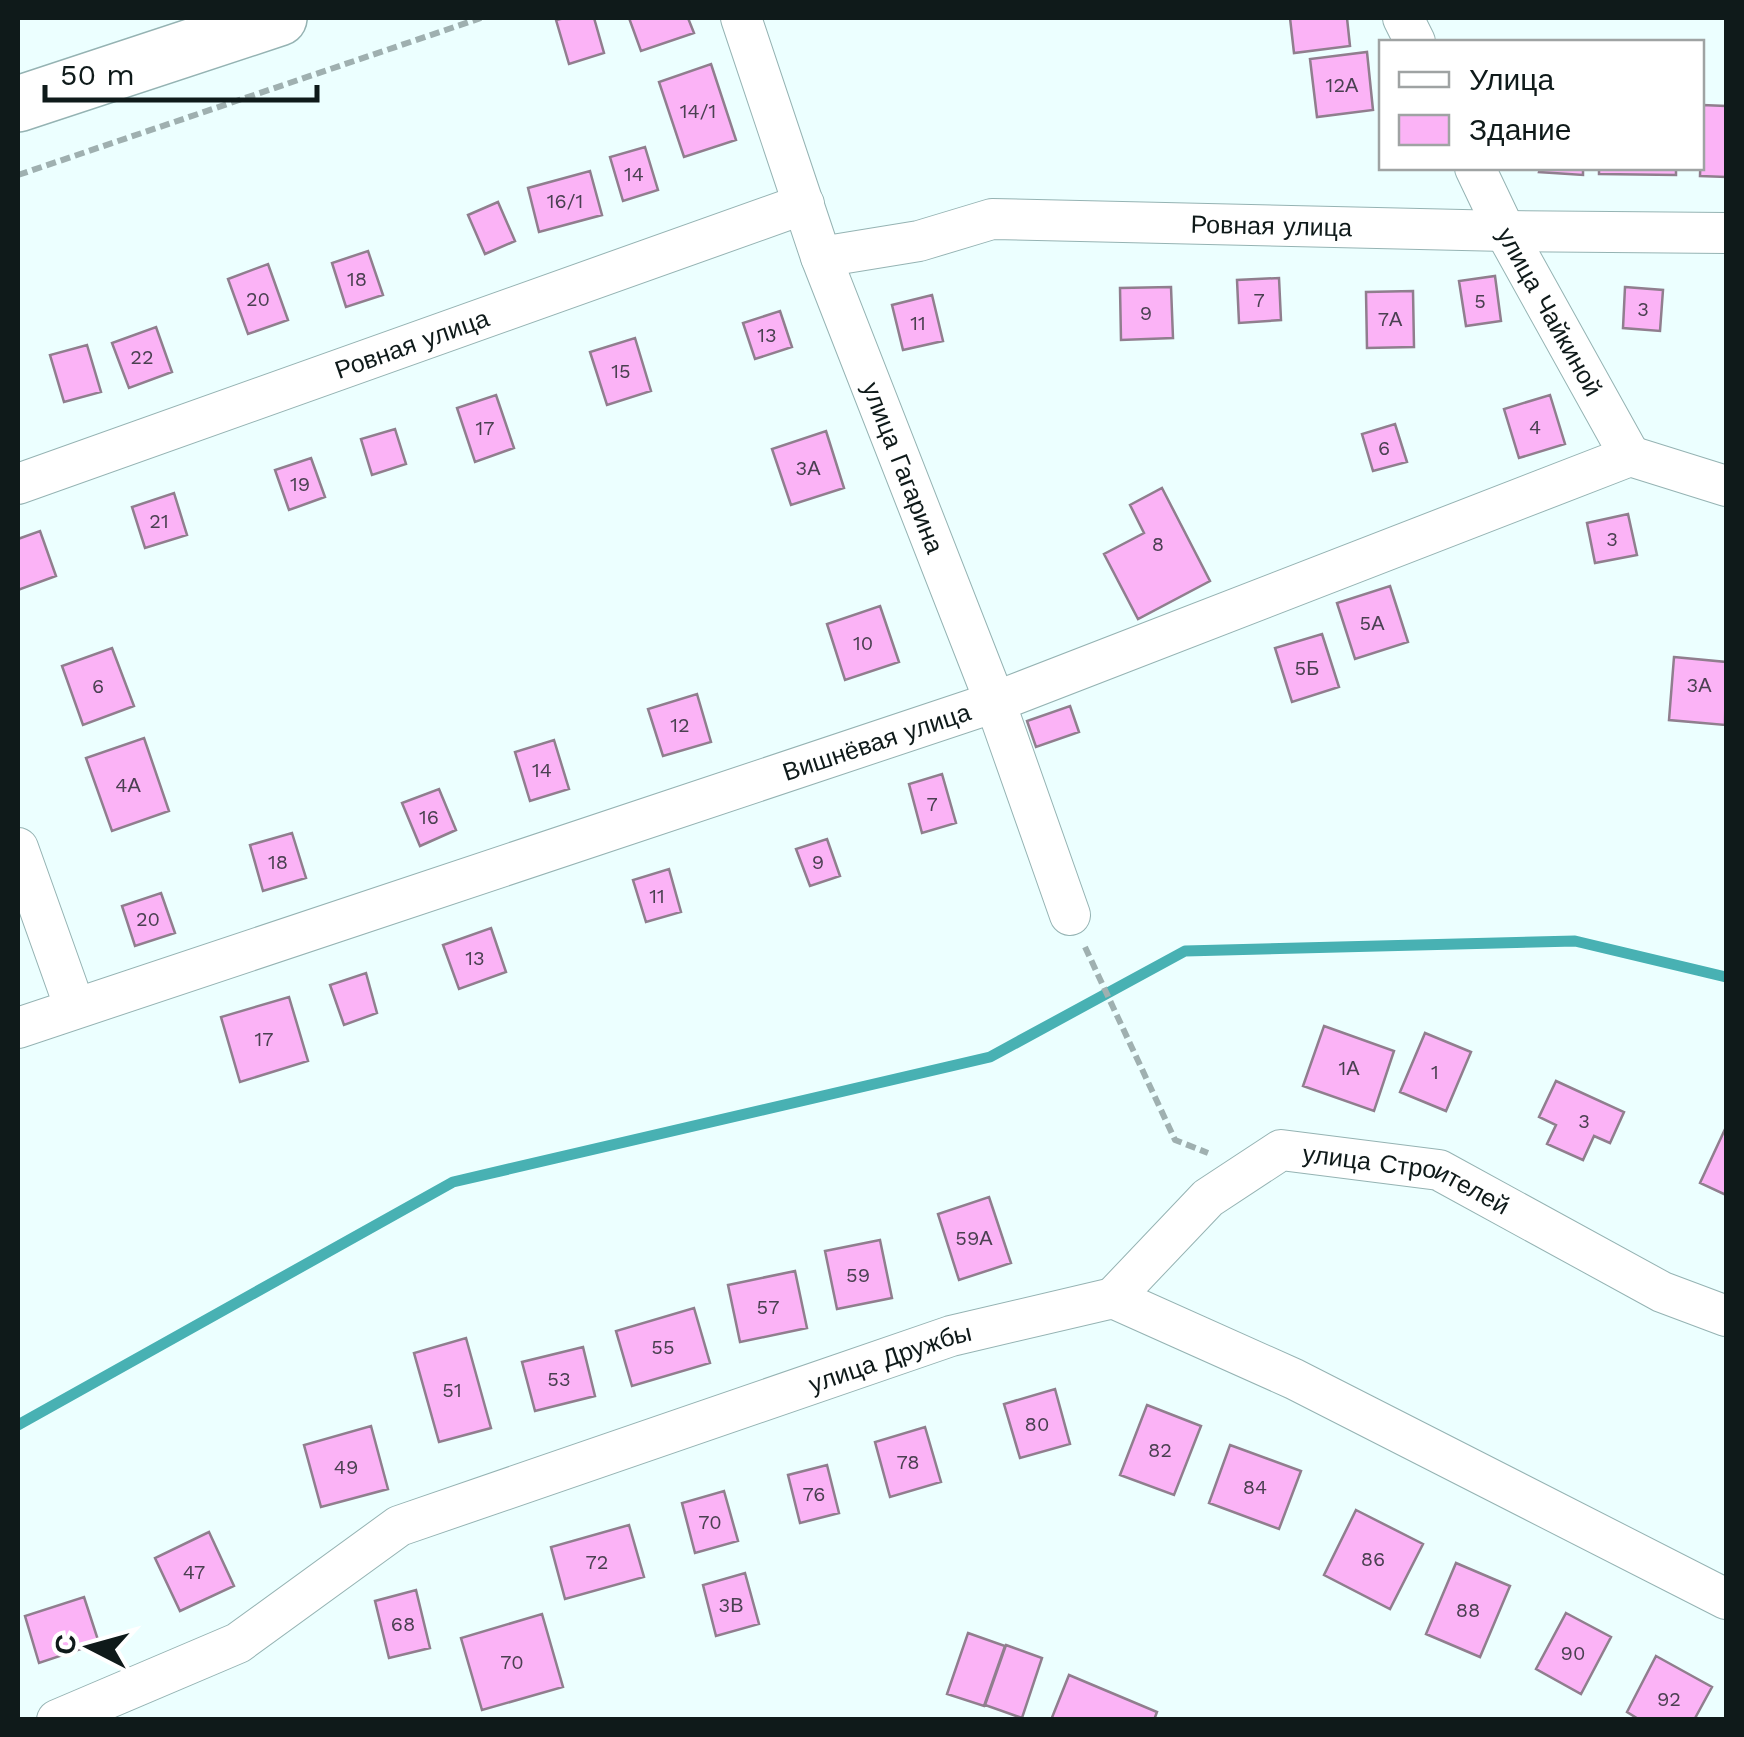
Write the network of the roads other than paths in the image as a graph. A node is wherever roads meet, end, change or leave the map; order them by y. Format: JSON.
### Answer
{"nodes":[{"id":1,"x":741,"y":18,"type":"edge"},
{"id":2,"x":259,"y":21,"type":"edge"},
{"id":3,"x":18,"y":104,"type":"edge"},
{"id":4,"x":1476,"y":170,"type":"edge"},
{"id":5,"x":804,"y":204,"type":"junction"},
{"id":6,"x":1505,"y":230,"type":"junction"},
{"id":7,"x":1726,"y":233,"type":"edge"},
{"id":8,"x":821,"y":257,"type":"junction"},
{"id":9,"x":1630,"y":456,"type":"junction"},
{"id":10,"x":18,"y":484,"type":"edge"},
{"id":11,"x":1726,"y":486,"type":"edge"},
{"id":12,"x":995,"y":702,"type":"junction"},
{"id":13,"x":18,"y":848,"type":"edge"},
{"id":14,"x":1070,"y":915,"type":"road end"},
{"id":15,"x":74,"y":1008,"type":"junction"},
{"id":16,"x":18,"y":1028,"type":"edge"},
{"id":17,"x":1113,"y":1298,"type":"junction"},
{"id":18,"x":1726,"y":1316,"type":"edge"},
{"id":19,"x":1726,"y":1599,"type":"edge"},
{"id":20,"x":57,"y":1720,"type":"edge"}],
"edges":[{"from":1,"to":5,"type":"street","name":"улица Гагарина"},
{"from":2,"to":3,"type":"main road"},
{"from":4,"to":6,"type":"street","name":"улица Чайкиной"},
{"from":5,"to":8,"type":"street","name":"улица Гагарина"},
{"from":5,"to":10,"type":"street","name":"Ровная улица"},
{"from":6,"to":7,"type":"street","name":"Ровная улица"},
{"from":6,"to":8,"type":"street","name":"Ровная улица"},
{"from":6,"to":9,"type":"street","name":"улица Чайкиной"},
{"from":8,"to":12,"type":"street","name":"улица Гагарина"},
{"from":9,"to":11,"type":"street"},
{"from":9,"to":12,"type":"street","name":"Вишнёвая улица"},
{"from":12,"to":14,"type":"street","name":"улица Гагарина"},
{"from":12,"to":15,"type":"street","name":"Вишнёвая улица"},
{"from":13,"to":15,"type":"street"},
{"from":15,"to":16,"type":"street","name":"Вишнёвая улица"},
{"from":17,"to":18,"type":"street","name":"улица Строителей"},
{"from":17,"to":19,"type":"street"},
{"from":17,"to":20,"type":"street","name":"улица Дружбы"}]}
